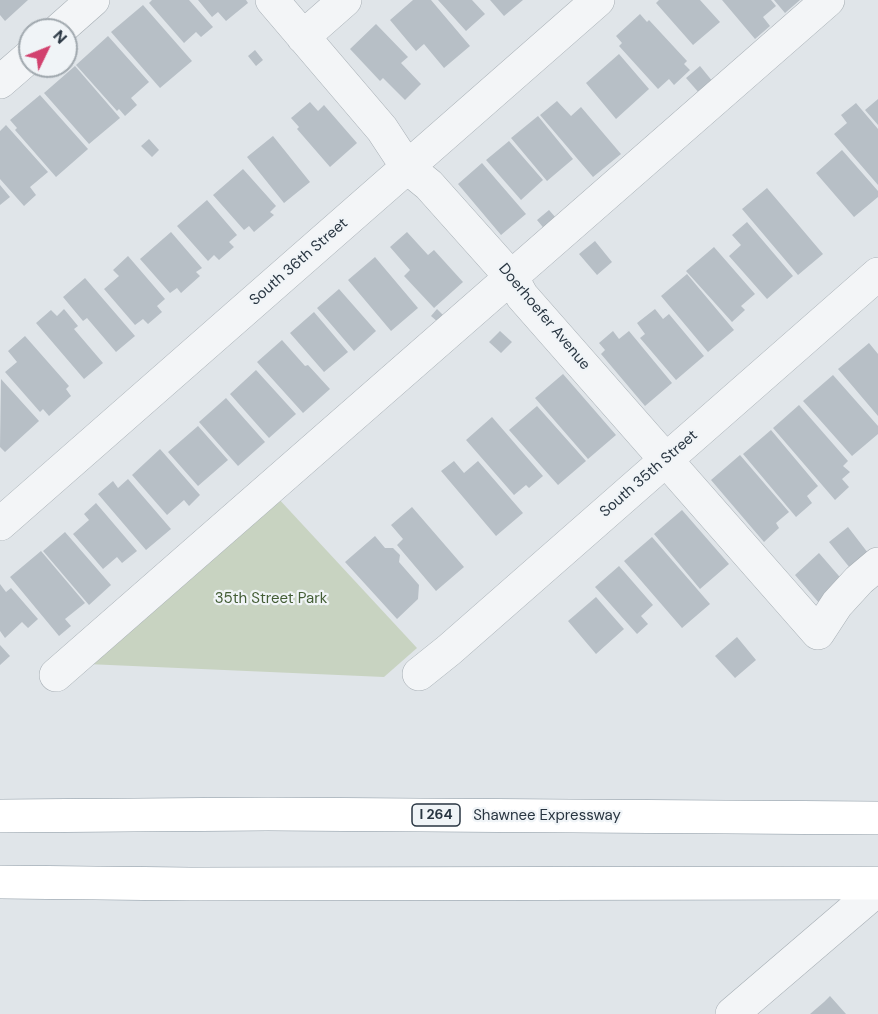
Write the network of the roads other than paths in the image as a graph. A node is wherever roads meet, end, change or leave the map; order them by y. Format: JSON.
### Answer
{"nodes":[{"id":1,"x":93,"y":0,"type":"edge"},
{"id":2,"x":272,"y":0,"type":"edge"},
{"id":3,"x":345,"y":0,"type":"edge"},
{"id":4,"x":598,"y":0,"type":"edge"},
{"id":5,"x":828,"y":0,"type":"edge"},
{"id":6,"x":73,"y":18,"type":"edge"},
{"id":7,"x":303,"y":37,"type":"junction"},
{"id":8,"x":18,"y":66,"type":"edge"},
{"id":9,"x":0,"y":82,"type":"edge"},
{"id":10,"x":407,"y":167,"type":"junction"},
{"id":11,"x":878,"y":274,"type":"edge"},
{"id":12,"x":512,"y":278,"type":"junction"},
{"id":13,"x":666,"y":460,"type":"junction"},
{"id":14,"x":0,"y":524,"type":"edge"},
{"id":15,"x":878,"y":564,"type":"edge"},
{"id":16,"x":419,"y":674,"type":"dead end"},
{"id":17,"x":56,"y":675,"type":"dead end"},
{"id":18,"x":0,"y":816,"type":"edge"},
{"id":19,"x":875,"y":818,"type":"edge"},
{"id":20,"x":0,"y":882,"type":"edge"},
{"id":21,"x":878,"y":884,"type":"edge"},
{"id":22,"x":878,"y":889,"type":"edge"},
{"id":23,"x":732,"y":1014,"type":"edge"}],
"edges":[{"from":1,"to":6,"type":"street"},
{"from":2,"to":7,"type":"street","name":"Doerhoefer Avenue"},
{"from":3,"to":7,"type":"street"},
{"from":4,"to":10,"type":"street","name":"South 36th Street"},
{"from":5,"to":12,"type":"street"},
{"from":7,"to":10,"type":"street","name":"Doerhoefer Avenue"},
{"from":8,"to":9,"type":"street"},
{"from":10,"to":12,"type":"street","name":"Doerhoefer Avenue"},
{"from":10,"to":14,"type":"street","name":"South 36th Street"},
{"from":11,"to":13,"type":"street","name":"South 35th Street"},
{"from":12,"to":13,"type":"street","name":"Doerhoefer Avenue"},
{"from":12,"to":17,"type":"street"},
{"from":13,"to":15,"type":"street","name":"Doerhoefer Avenue"},
{"from":13,"to":16,"type":"street","name":"South 35th Street"},
{"from":18,"to":19,"type":"highway","name":"Shawnee Expressway","number":"I 264"},
{"from":20,"to":21,"type":"highway"},
{"from":22,"to":23,"type":"street"}]}
